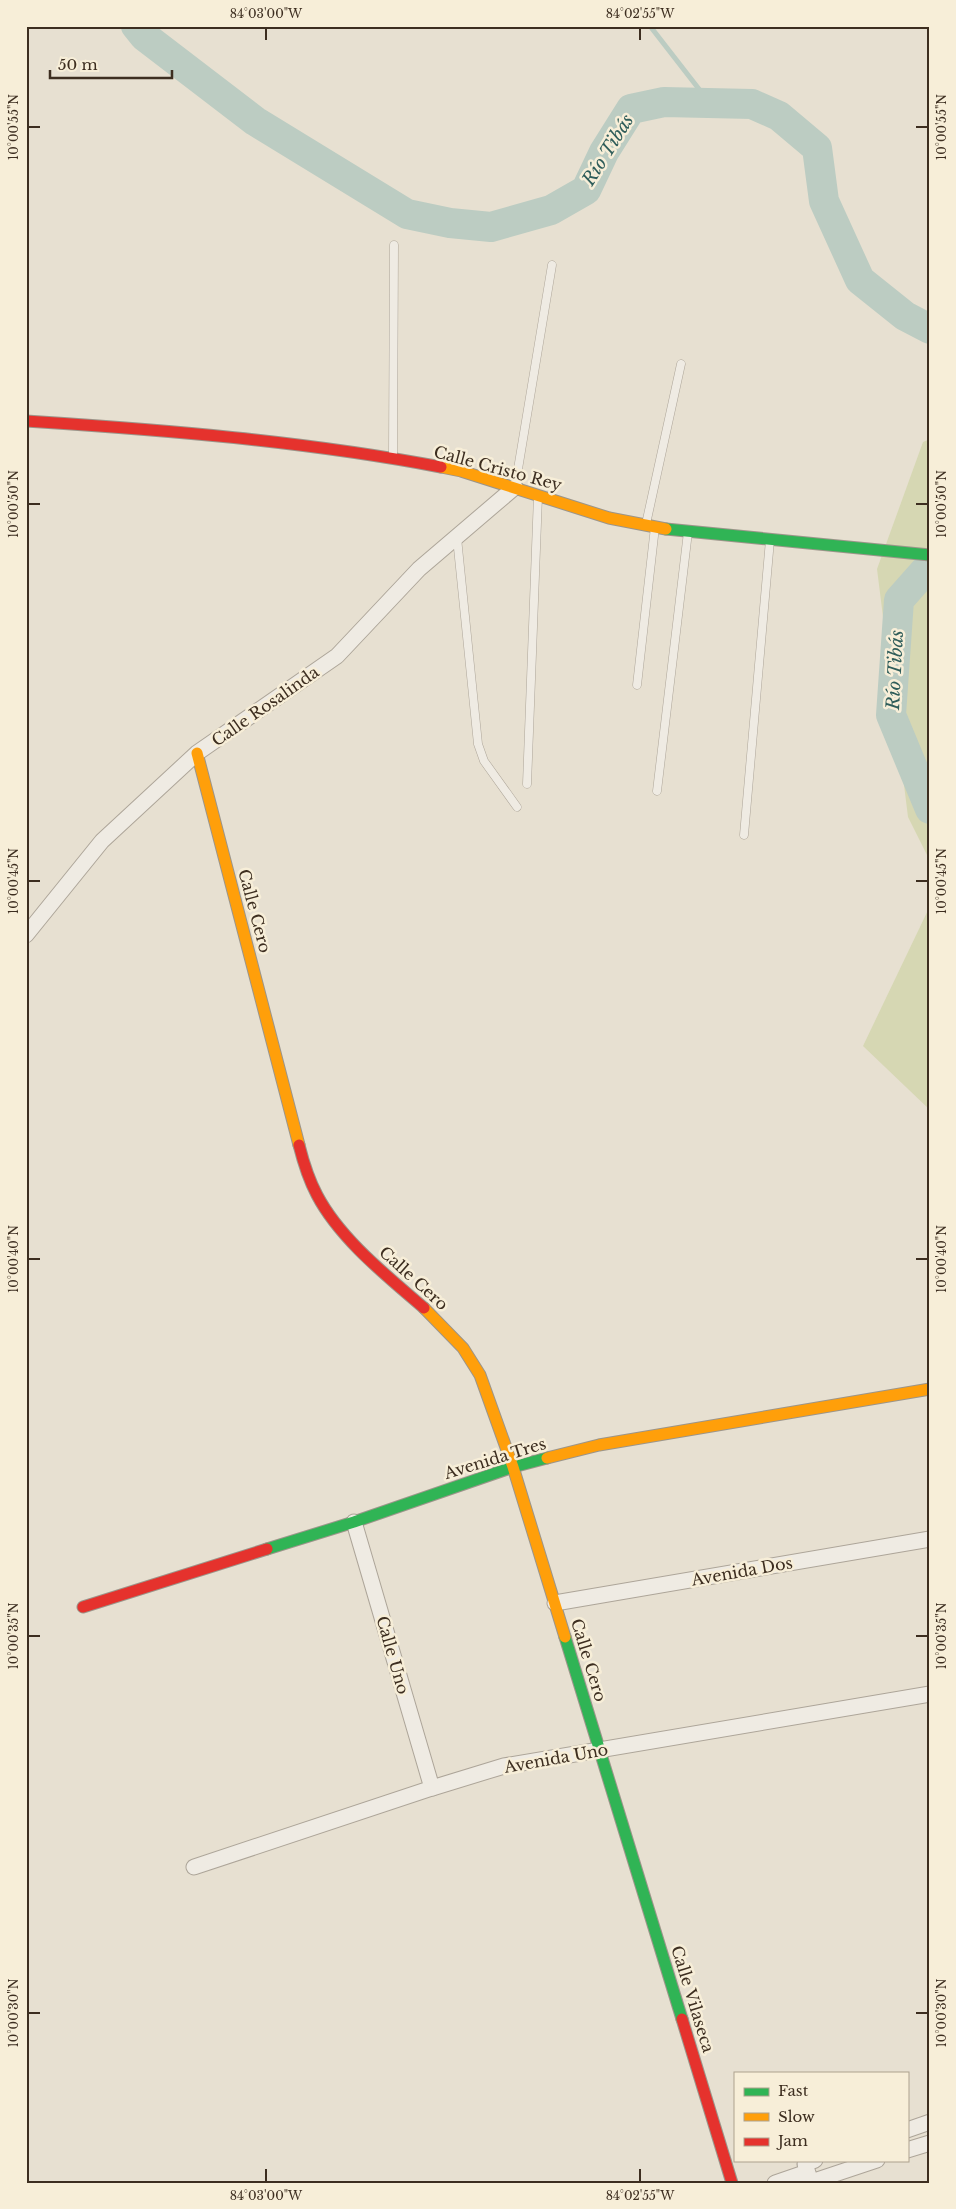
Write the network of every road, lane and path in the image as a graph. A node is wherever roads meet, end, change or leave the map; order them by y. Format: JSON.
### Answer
{"nodes":[{"id":1,"x":394,"y":245,"type":"dead end"},
{"id":2,"x":552,"y":264,"type":"dead end"},
{"id":3,"x":681,"y":364,"type":"dead end"},
{"id":4,"x":26,"y":421,"type":"edge"},
{"id":5,"x":393,"y":458,"type":"junction"},
{"id":6,"x":514,"y":487,"type":"junction"},
{"id":7,"x":538,"y":494,"type":"junction"},
{"id":8,"x":650,"y":527,"type":"junction"},
{"id":9,"x":688,"y":532,"type":"junction"},
{"id":10,"x":457,"y":538,"type":"junction"},
{"id":11,"x":770,"y":540,"type":"junction"},
{"id":12,"x":930,"y":555,"type":"edge"},
{"id":13,"x":636,"y":684,"type":"dead end"},
{"id":14,"x":197,"y":753,"type":"junction"},
{"id":15,"x":527,"y":784,"type":"dead end"},
{"id":16,"x":657,"y":791,"type":"dead end"},
{"id":17,"x":517,"y":807,"type":"dead end"},
{"id":18,"x":744,"y":835,"type":"dead end"},
{"id":19,"x":26,"y":935,"type":"edge"},
{"id":20,"x":930,"y":1389,"type":"edge"},
{"id":21,"x":513,"y":1467,"type":"junction"},
{"id":22,"x":354,"y":1522,"type":"junction"},
{"id":23,"x":930,"y":1539,"type":"edge"},
{"id":24,"x":555,"y":1603,"type":"junction"},
{"id":25,"x":83,"y":1607,"type":"dead end"},
{"id":26,"x":930,"y":1694,"type":"edge"},
{"id":27,"x":599,"y":1750,"type":"junction"},
{"id":28,"x":432,"y":1788,"type":"junction"},
{"id":29,"x":623,"y":1825,"type":"joint"},
{"id":30,"x":194,"y":1867,"type":"dead end"},
{"id":31,"x":930,"y":2122,"type":"edge"},
{"id":32,"x":908,"y":2130,"type":"edge"},
{"id":33,"x":930,"y":2143,"type":"edge"},
{"id":34,"x":908,"y":2150,"type":"edge"},
{"id":35,"x":871,"y":2162,"type":"edge"},
{"id":36,"x":811,"y":2166,"type":"edge"},
{"id":37,"x":732,"y":2183,"type":"edge"},
{"id":38,"x":775,"y":2183,"type":"edge"}],
"edges":[{"from":1,"to":5,"type":"lane"},
{"from":2,"to":6,"type":"lane"},
{"from":3,"to":8,"type":"lane"},
{"from":4,"to":5,"type":"street","name":"Calle Cristo Rey"},
{"from":5,"to":6,"type":"street","name":"Calle Cristo Rey"},
{"from":6,"to":7,"type":"street","name":"Calle Cristo Rey"},
{"from":6,"to":10,"type":"street","name":"Calle Rosalinda"},
{"from":7,"to":8,"type":"street","name":"Calle Cristo Rey"},
{"from":7,"to":15,"type":"lane"},
{"from":8,"to":9,"type":"street","name":"Calle Cristo Rey"},
{"from":8,"to":13,"type":"lane"},
{"from":9,"to":11,"type":"street","name":"Calle Cristo Rey"},
{"from":9,"to":16,"type":"lane"},
{"from":10,"to":14,"type":"street","name":"Calle Rosalinda"},
{"from":10,"to":17,"type":"lane"},
{"from":11,"to":12,"type":"street","name":"Calle Cristo Rey"},
{"from":11,"to":18,"type":"lane"},
{"from":14,"to":19,"type":"street","name":"Calle Rosalinda"},
{"from":14,"to":21,"type":"street","name":"Calle Cero"},
{"from":20,"to":21,"type":"street","name":"Avenida Tres"},
{"from":21,"to":22,"type":"street","name":"Avenida Tres"},
{"from":21,"to":24,"type":"street","name":"Calle Cero"},
{"from":22,"to":25,"type":"street","name":"Avenida Tres"},
{"from":22,"to":28,"type":"street","name":"Calle Uno"},
{"from":23,"to":24,"type":"street","name":"Avenida Dos"},
{"from":24,"to":27,"type":"street","name":"Calle Cero"},
{"from":26,"to":27,"type":"street","name":"Avenida Uno"},
{"from":27,"to":28,"type":"street","name":"Avenida Uno"},
{"from":27,"to":29,"type":"street","name":"Calle Cero"},
{"from":28,"to":30,"type":"street","name":"Avenida Uno"},
{"from":29,"to":37,"type":"street","name":"Calle Vilaseca"},
{"from":31,"to":32,"type":"street"},
{"from":33,"to":34,"type":"street"},
{"from":35,"to":36,"type":"street"},
{"from":36,"to":38,"type":"street"}]}
